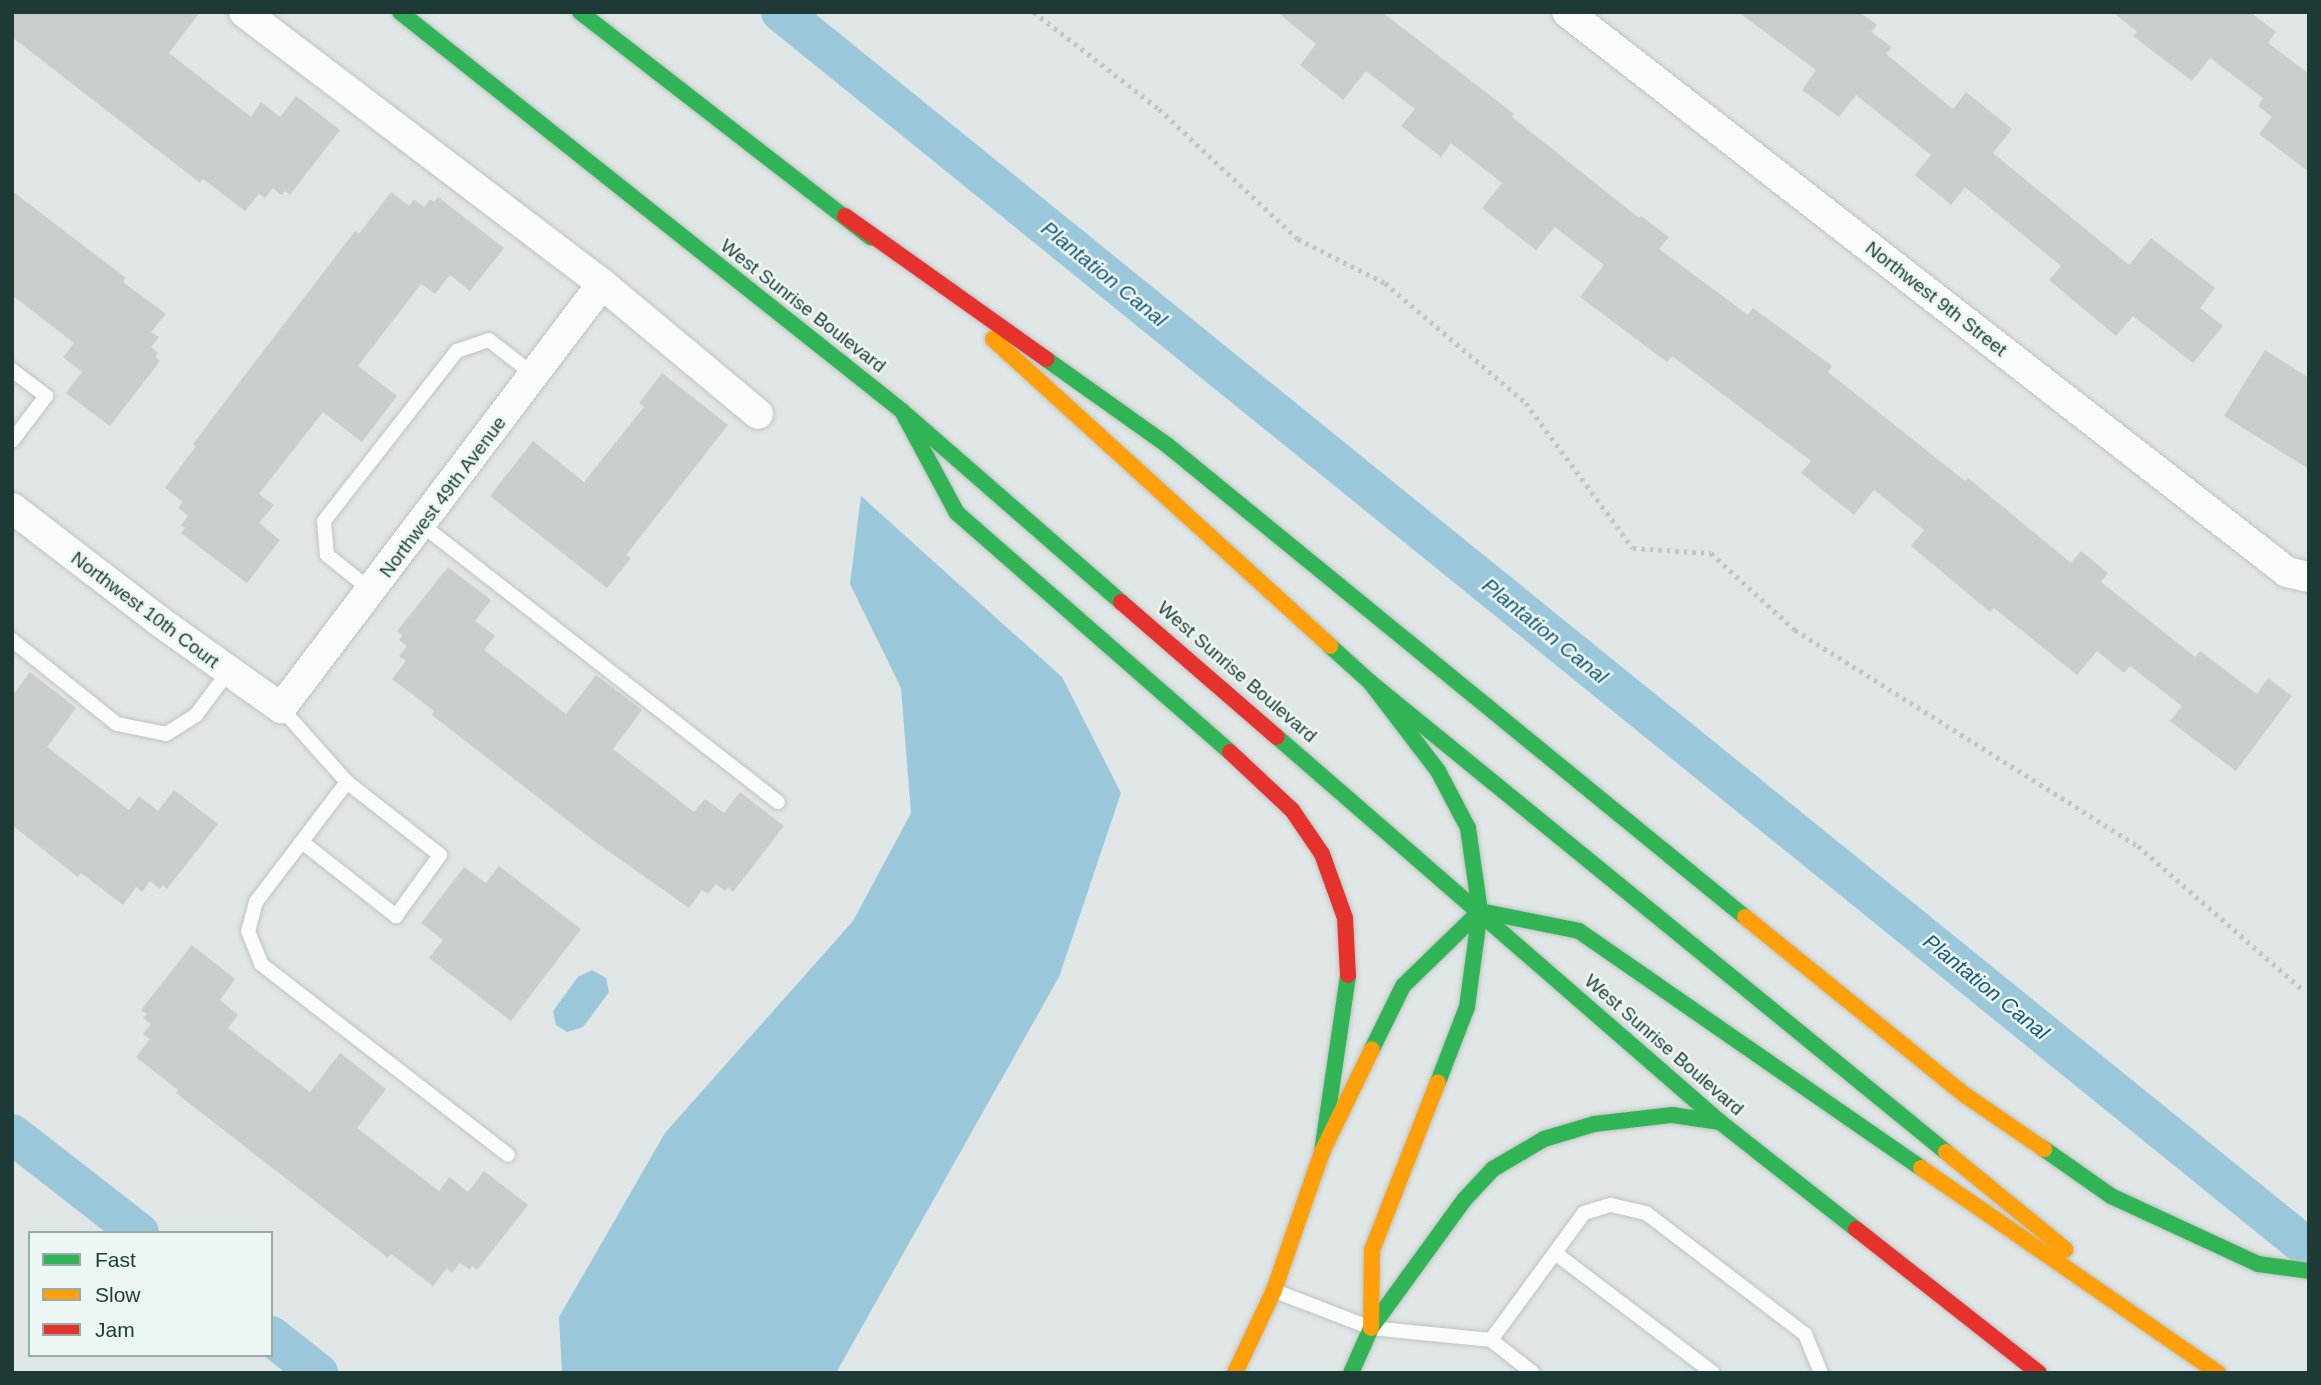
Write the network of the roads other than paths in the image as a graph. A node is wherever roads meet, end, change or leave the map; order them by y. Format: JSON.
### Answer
{"nodes":[{"id":1,"x":244,"y":12,"type":"edge"},
{"id":2,"x":400,"y":12,"type":"edge"},
{"id":3,"x":580,"y":12,"type":"edge"},
{"id":4,"x":1567,"y":12,"type":"edge"},
{"id":5,"x":845,"y":216,"type":"junction"},
{"id":6,"x":602,"y":284,"type":"junction"},
{"id":7,"x":12,"y":370,"type":"edge"},
{"id":8,"x":534,"y":375,"type":"junction"},
{"id":9,"x":902,"y":411,"type":"junction"},
{"id":10,"x":758,"y":414,"type":"dead end"},
{"id":11,"x":12,"y":441,"type":"edge"},
{"id":12,"x":12,"y":509,"type":"edge"},
{"id":13,"x":422,"y":524,"type":"junction"},
{"id":14,"x":2309,"y":577,"type":"edge"},
{"id":15,"x":372,"y":591,"type":"junction"},
{"id":16,"x":12,"y":640,"type":"edge"},
{"id":17,"x":228,"y":672,"type":"junction"},
{"id":18,"x":1370,"y":682,"type":"junction"},
{"id":19,"x":281,"y":708,"type":"junction"},
{"id":20,"x":347,"y":782,"type":"junction"},
{"id":21,"x":778,"y":802,"type":"dead end"},
{"id":22,"x":302,"y":842,"type":"junction"},
{"id":23,"x":1480,"y":911,"type":"junction"},
{"id":24,"x":1720,"y":1122,"type":"junction"},
{"id":25,"x":1322,"y":1153,"type":"junction"},
{"id":26,"x":508,"y":1155,"type":"dead end"},
{"id":27,"x":1555,"y":1253,"type":"junction"},
{"id":28,"x":2309,"y":1271,"type":"edge"},
{"id":29,"x":1274,"y":1290,"type":"junction"},
{"id":30,"x":1371,"y":1328,"type":"junction"},
{"id":31,"x":1491,"y":1340,"type":"junction"},
{"id":32,"x":2211,"y":1368,"type":"edge"},
{"id":33,"x":1235,"y":1373,"type":"edge"},
{"id":34,"x":1351,"y":1373,"type":"edge"},
{"id":35,"x":1532,"y":1373,"type":"edge"},
{"id":36,"x":1713,"y":1373,"type":"edge"},
{"id":37,"x":1821,"y":1373,"type":"edge"},
{"id":38,"x":2039,"y":1373,"type":"edge"}],
"edges":[{"from":1,"to":6,"type":"street"},
{"from":2,"to":9,"type":"main road","name":"West Sunrise Boulevard"},
{"from":3,"to":5,"type":"main road"},
{"from":4,"to":14,"type":"street","name":"Northwest 9th Street"},
{"from":5,"to":18,"type":"main road"},
{"from":5,"to":28,"type":"main road"},
{"from":6,"to":8,"type":"street","name":"Northwest 49th Avenue"},
{"from":6,"to":10,"type":"street"},
{"from":7,"to":11,"type":"lane"},
{"from":8,"to":13,"type":"street","name":"Northwest 49th Avenue"},
{"from":8,"to":15,"type":"lane"},
{"from":9,"to":23,"type":"main road","name":"West Sunrise Boulevard"},
{"from":9,"to":25,"type":"main road"},
{"from":12,"to":17,"type":"street","name":"Northwest 10th Court"},
{"from":13,"to":15,"type":"street","name":"Northwest 49th Avenue"},
{"from":13,"to":21,"type":"lane"},
{"from":15,"to":19,"type":"street","name":"Northwest 49th Avenue"},
{"from":16,"to":17,"type":"lane"},
{"from":17,"to":19,"type":"street","name":"Northwest 10th Court"},
{"from":18,"to":23,"type":"main road"},
{"from":18,"to":32,"type":"main road"},
{"from":19,"to":20,"type":"lane"},
{"from":20,"to":22,"type":"lane"},
{"from":20,"to":22,"type":"lane"},
{"from":22,"to":26,"type":"lane"},
{"from":23,"to":24,"type":"main road","name":"West Sunrise Boulevard"},
{"from":23,"to":25,"type":"main road"},
{"from":23,"to":30,"type":"main road"},
{"from":23,"to":32,"type":"main road"},
{"from":24,"to":30,"type":"main road"},
{"from":24,"to":38,"type":"main road","name":"West Sunrise Boulevard"},
{"from":25,"to":29,"type":"main road"},
{"from":27,"to":31,"type":"lane"},
{"from":27,"to":36,"type":"lane"},
{"from":27,"to":37,"type":"lane"},
{"from":29,"to":30,"type":"lane"},
{"from":29,"to":33,"type":"main road"},
{"from":30,"to":31,"type":"lane"},
{"from":30,"to":34,"type":"main road"},
{"from":31,"to":35,"type":"lane"}]}
